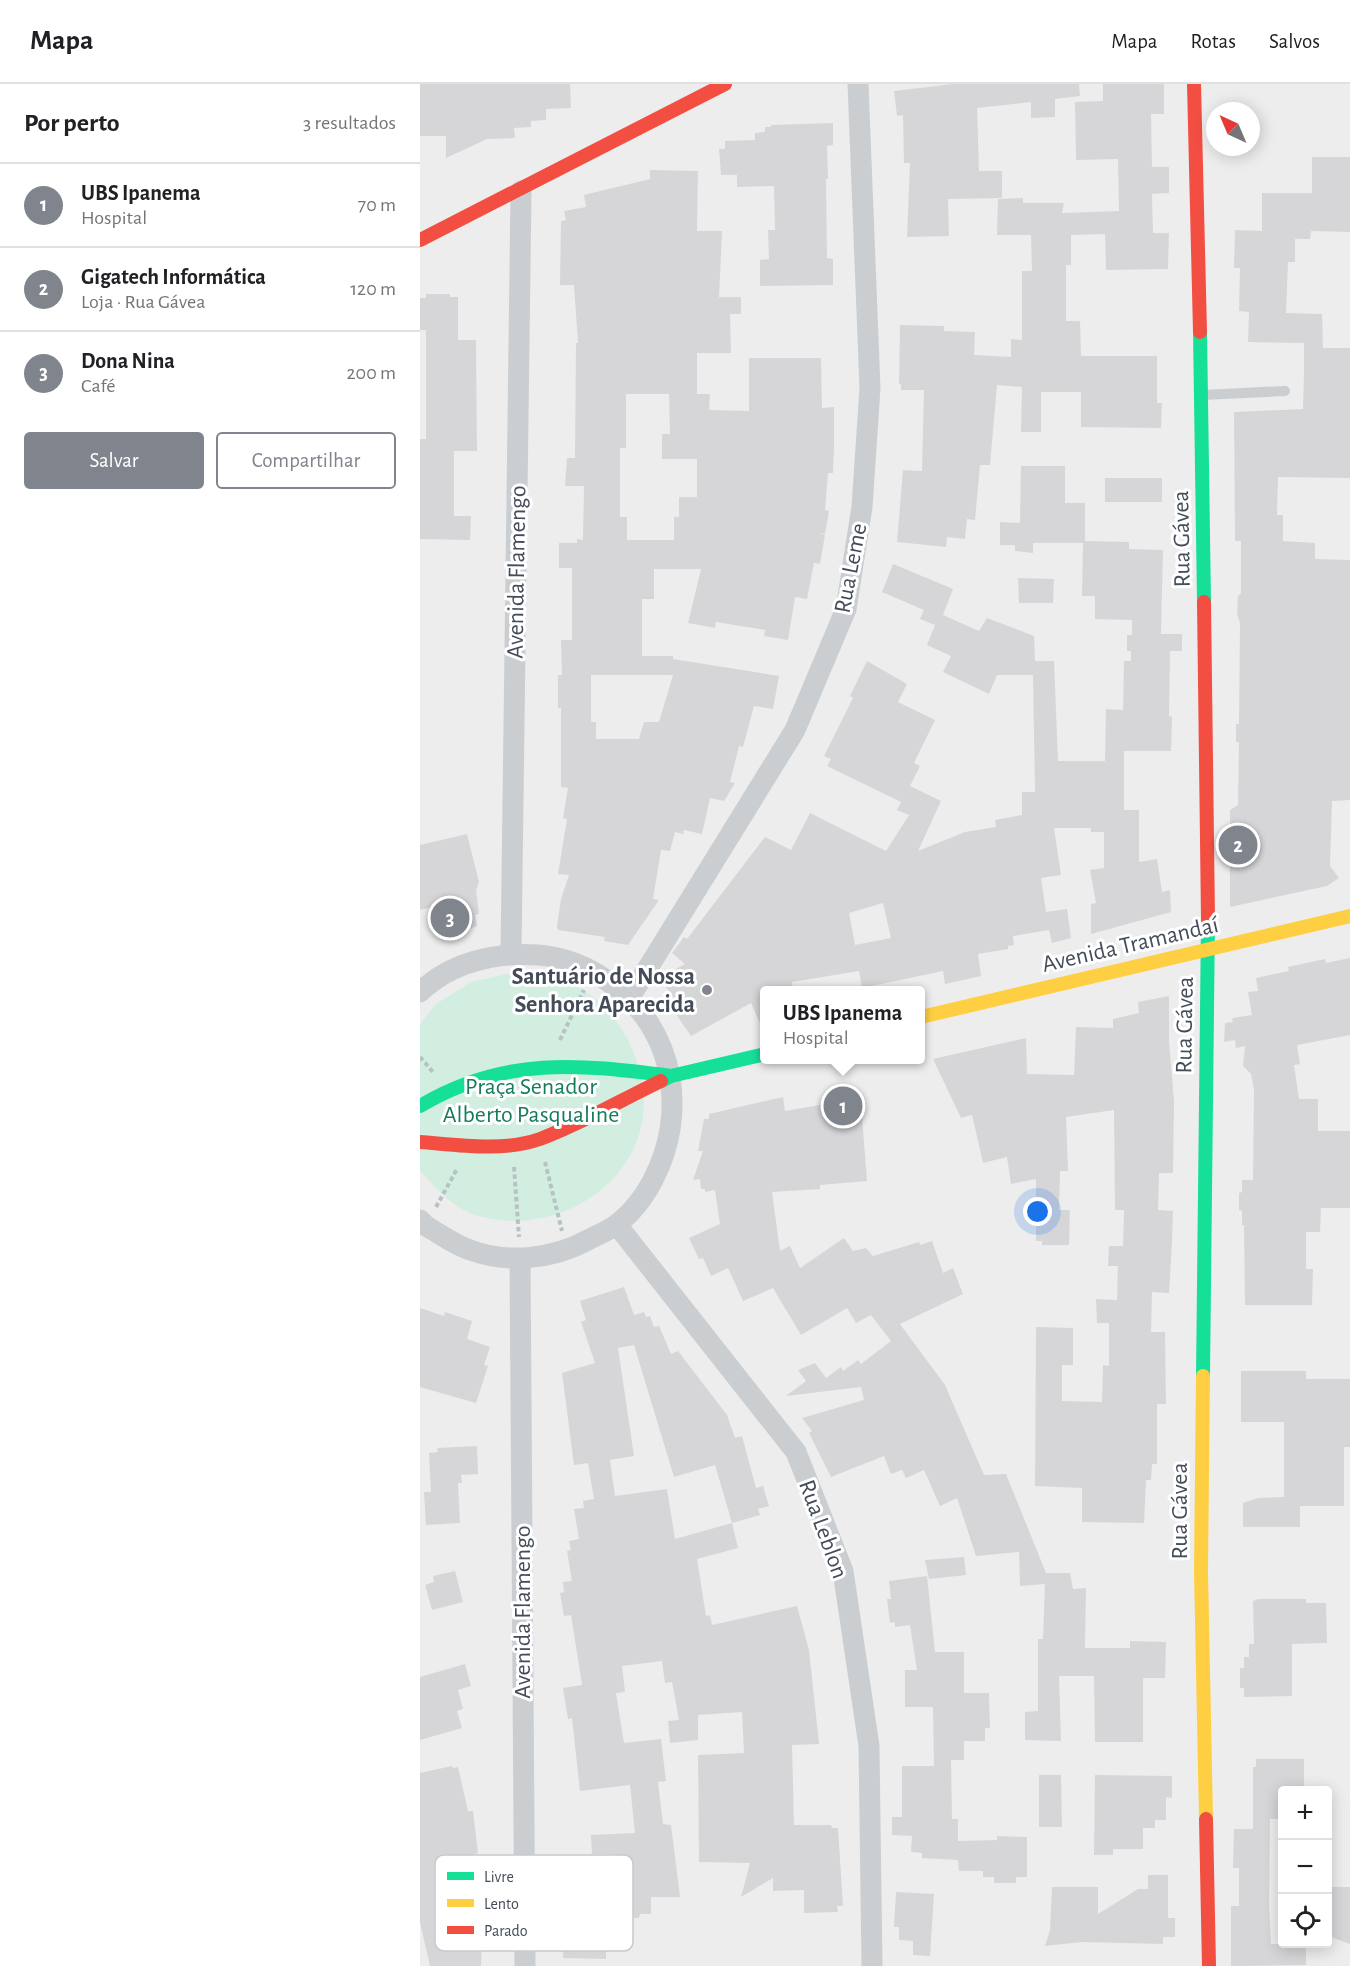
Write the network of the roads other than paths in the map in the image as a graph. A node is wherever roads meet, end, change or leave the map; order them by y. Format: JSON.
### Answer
{"nodes":[{"id":1,"x":725,"y":84,"type":"edge"},
{"id":2,"x":858,"y":84,"type":"edge"},
{"id":3,"x":1194,"y":84,"type":"edge"},
{"id":4,"x":684,"y":94,"type":"edge"},
{"id":5,"x":521,"y":191,"type":"junction"},
{"id":6,"x":420,"y":240,"type":"edge"},
{"id":7,"x":1285,"y":391,"type":"dead end"},
{"id":8,"x":1202,"y":395,"type":"junction"},
{"id":9,"x":1350,"y":916,"type":"edge"},
{"id":10,"x":1207,"y":949,"type":"junction"},
{"id":11,"x":511,"y":953,"type":"junction"},
{"id":12,"x":421,"y":989,"type":"edge"},
{"id":13,"x":630,"y":997,"type":"junction"},
{"id":14,"x":925,"y":1016,"type":"edge"},
{"id":15,"x":760,"y":1055,"type":"edge"},
{"id":16,"x":606,"y":1068,"type":"junction"},
{"id":17,"x":671,"y":1076,"type":"junction"},
{"id":18,"x":607,"y":1107,"type":"junction"},
{"id":19,"x":423,"y":1124,"type":"edge"},
{"id":20,"x":617,"y":1225,"type":"junction"},
{"id":21,"x":422,"y":1227,"type":"edge"},
{"id":22,"x":520,"y":1259,"type":"junction"},
{"id":23,"x":524,"y":1855,"type":"edge"},
{"id":24,"x":525,"y":1951,"type":"edge"},
{"id":25,"x":525,"y":1966,"type":"edge"},
{"id":26,"x":872,"y":1966,"type":"edge"},
{"id":27,"x":1209,"y":1966,"type":"edge"}],
"edges":[{"from":1,"to":4,"type":"street"},
{"from":2,"to":13,"type":"street","name":"Rua Leme"},
{"from":3,"to":8,"type":"street","name":"Rua Gávea"},
{"from":4,"to":5,"type":"street"},
{"from":5,"to":6,"type":"street"},
{"from":5,"to":11,"type":"street","name":"Avenida Flamengo"},
{"from":7,"to":8,"type":"lane"},
{"from":8,"to":10,"type":"street","name":"Rua Gávea"},
{"from":9,"to":10,"type":"street","name":"Avenida Tramandaí"},
{"from":10,"to":14,"type":"street","name":"Avenida Tramandaí"},
{"from":10,"to":27,"type":"street","name":"Rua Gávea"},
{"from":11,"to":12,"type":"street"},
{"from":11,"to":13,"type":"street"},
{"from":13,"to":17,"type":"street"},
{"from":15,"to":17,"type":"street"},
{"from":16,"to":17,"type":"street"},
{"from":16,"to":18,"type":"street"},
{"from":16,"to":19,"type":"street"},
{"from":17,"to":18,"type":"street"},
{"from":17,"to":20,"type":"street"},
{"from":18,"to":19,"type":"street"},
{"from":20,"to":22,"type":"street"},
{"from":20,"to":26,"type":"street","name":"Rua Leblon"},
{"from":21,"to":22,"type":"street"},
{"from":22,"to":23,"type":"street","name":"Avenida Flamengo"},
{"from":24,"to":25,"type":"street","name":"Avenida Flamengo"}]}
